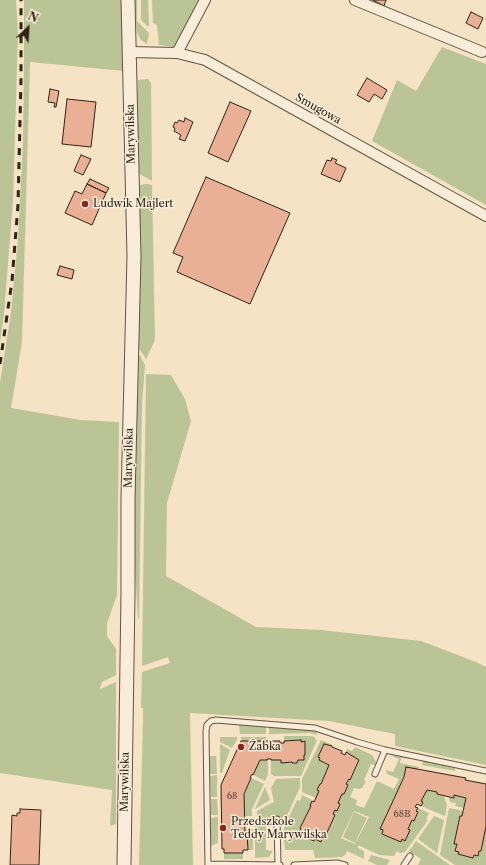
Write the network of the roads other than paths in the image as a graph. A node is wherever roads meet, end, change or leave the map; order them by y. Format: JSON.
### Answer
{"nodes":[{"id":1,"x":128,"y":0,"type":"edge"},
{"id":2,"x":205,"y":0,"type":"edge"},
{"id":3,"x":355,"y":0,"type":"edge"},
{"id":4,"x":129,"y":52,"type":"junction"},
{"id":5,"x":482,"y":52,"type":"dead end"},
{"id":6,"x":177,"y":53,"type":"junction"},
{"id":7,"x":486,"y":216,"type":"edge"},
{"id":8,"x":385,"y":750,"type":"junction"},
{"id":9,"x":486,"y":771,"type":"edge"},
{"id":10,"x":375,"y":774,"type":"dead end"},
{"id":11,"x":277,"y":819,"type":"dead end"},
{"id":12,"x":410,"y":856,"type":"dead end"},
{"id":13,"x":124,"y":865,"type":"edge"},
{"id":14,"x":208,"y":865,"type":"edge"},
{"id":15,"x":279,"y":865,"type":"edge"},
{"id":16,"x":294,"y":865,"type":"edge"},
{"id":17,"x":345,"y":865,"type":"edge"},
{"id":18,"x":404,"y":865,"type":"edge"}],
"edges":[{"from":1,"to":4,"type":"street","name":"Marywilska"},
{"from":2,"to":6,"type":"street"},
{"from":3,"to":5,"type":"street"},
{"from":4,"to":6,"type":"street","name":"Smugowa"},
{"from":4,"to":13,"type":"street","name":"Marywilska"},
{"from":6,"to":7,"type":"street","name":"Smugowa"},
{"from":8,"to":9,"type":"lane"},
{"from":8,"to":10,"type":"lane"},
{"from":8,"to":14,"type":"lane"},
{"from":11,"to":15,"type":"lane"},
{"from":12,"to":18,"type":"lane"},
{"from":14,"to":15,"type":"lane"},
{"from":16,"to":17,"type":"lane"}]}
